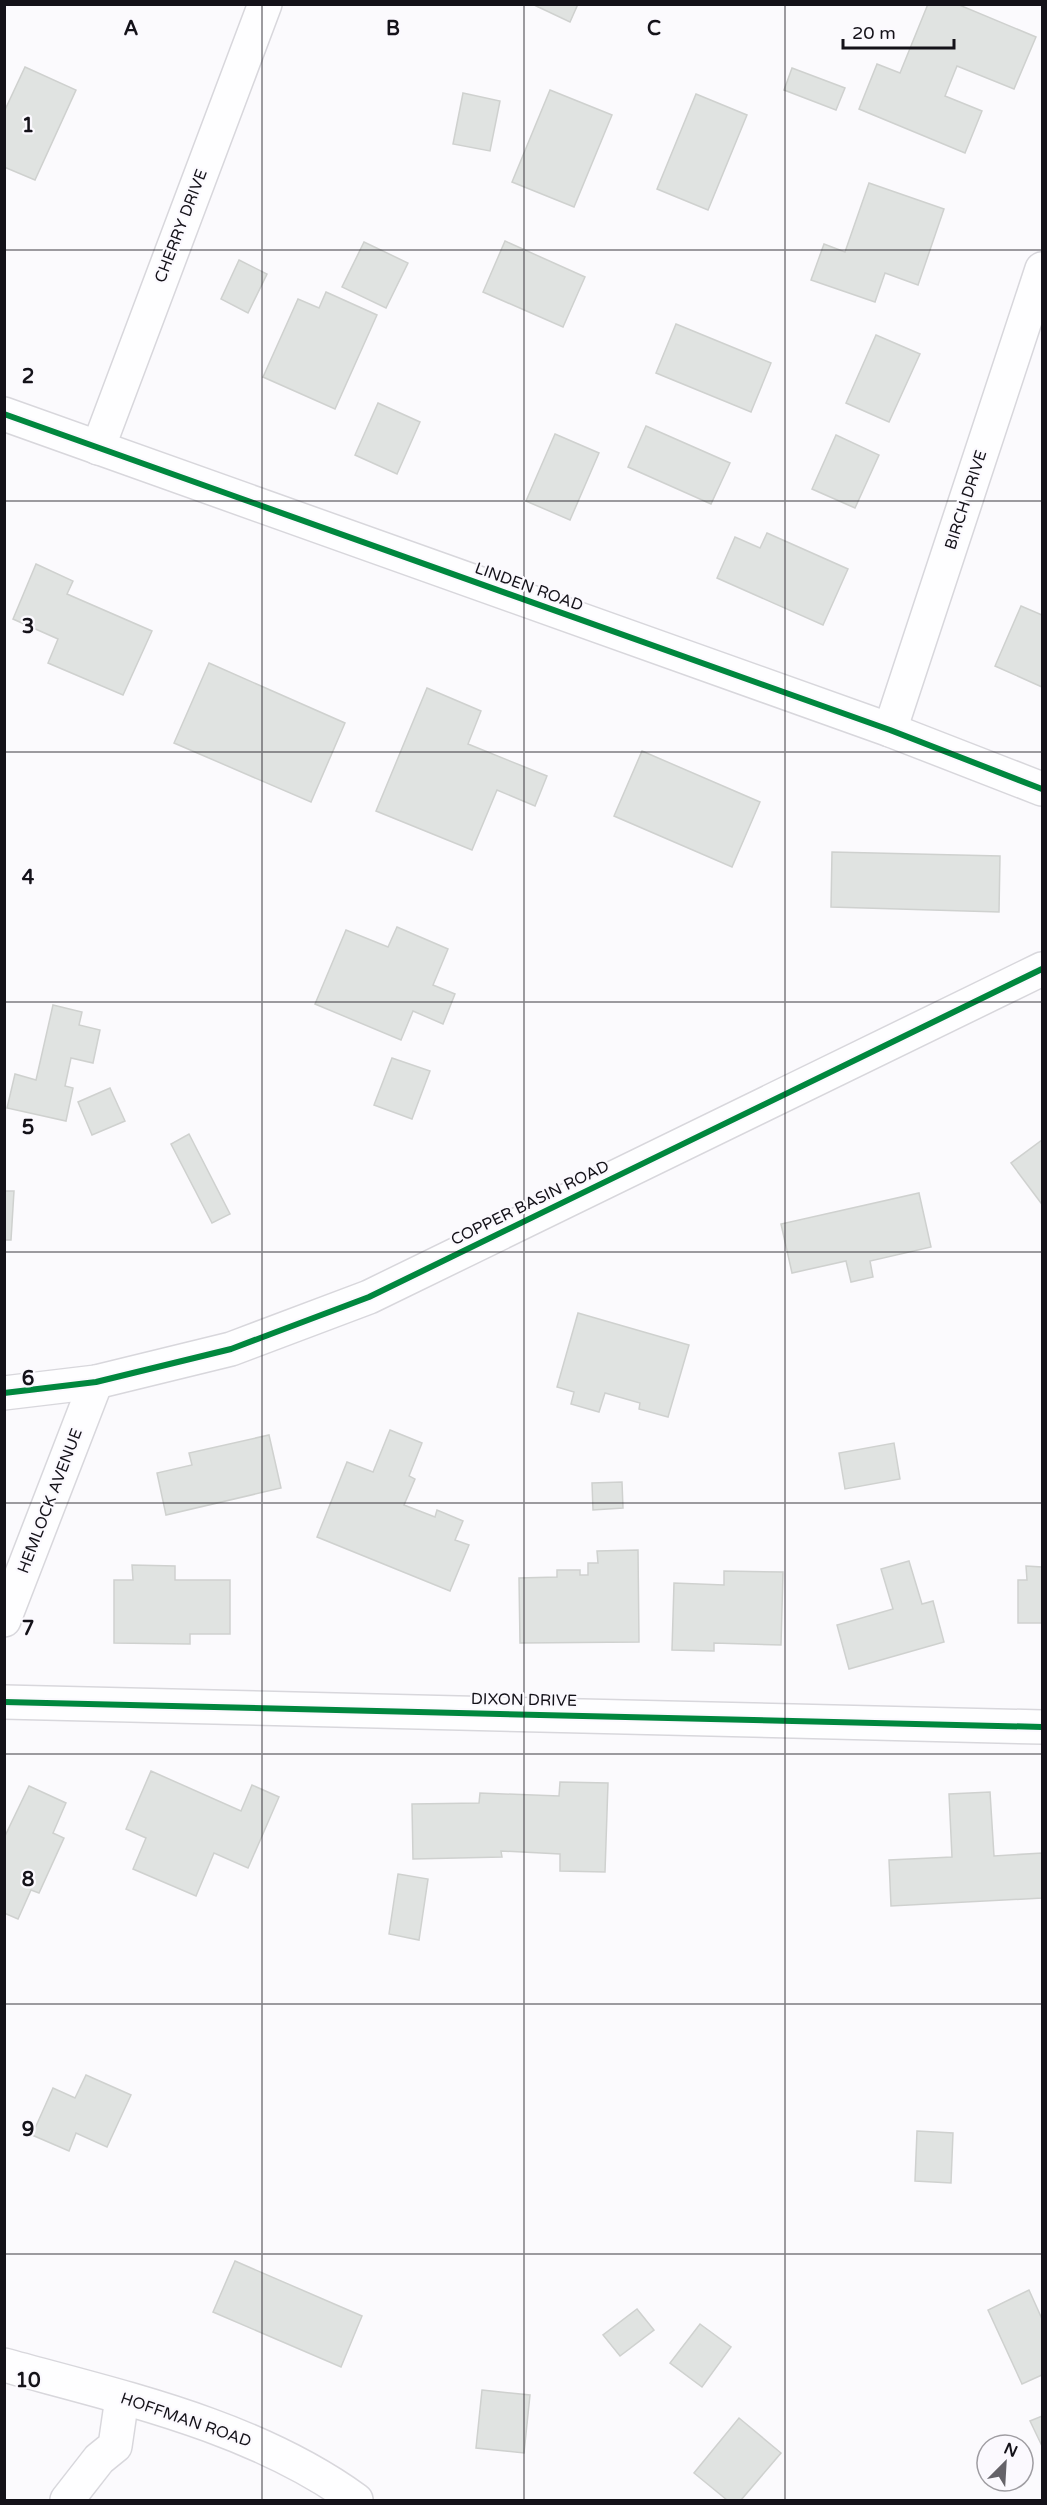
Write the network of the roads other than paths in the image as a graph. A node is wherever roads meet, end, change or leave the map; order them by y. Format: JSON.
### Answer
{"nodes":[{"id":1,"x":265,"y":4,"type":"edge"},
{"id":2,"x":1042,"y":269,"type":"edge"},
{"id":3,"x":4,"y":414,"type":"edge"},
{"id":4,"x":98,"y":448,"type":"junction"},
{"id":5,"x":890,"y":730,"type":"junction"},
{"id":6,"x":1042,"y":789,"type":"edge"},
{"id":7,"x":1042,"y":969,"type":"edge"},
{"id":8,"x":96,"y":1382,"type":"junction"},
{"id":9,"x":4,"y":1393,"type":"edge"},
{"id":10,"x":4,"y":1620,"type":"edge"},
{"id":11,"x":4,"y":1702,"type":"edge"},
{"id":12,"x":1042,"y":1727,"type":"edge"},
{"id":13,"x":4,"y":2365,"type":"edge"},
{"id":14,"x":122,"y":2398,"type":"junction"},
{"id":15,"x":352,"y":2499,"type":"edge"},
{"id":16,"x":67,"y":2500,"type":"edge"}],
"edges":[{"from":1,"to":4,"type":"street","name":"CHERRY DRIVE"},
{"from":2,"to":5,"type":"street","name":"BIRCH DRIVE"},
{"from":3,"to":4,"type":"street","name":"LINDEN ROAD"},
{"from":4,"to":5,"type":"street","name":"LINDEN ROAD"},
{"from":5,"to":6,"type":"street","name":"LINDEN ROAD"},
{"from":7,"to":8,"type":"street","name":"COPPER BASIN ROAD"},
{"from":8,"to":9,"type":"street","name":"COPPER BASIN ROAD"},
{"from":8,"to":10,"type":"street","name":"HEMLOCK AVENUE"},
{"from":11,"to":12,"type":"street","name":"DIXON DRIVE"},
{"from":13,"to":14,"type":"street","name":"HOFFMAN ROAD"},
{"from":14,"to":15,"type":"street","name":"HOFFMAN ROAD"},
{"from":14,"to":16,"type":"street"}]}
